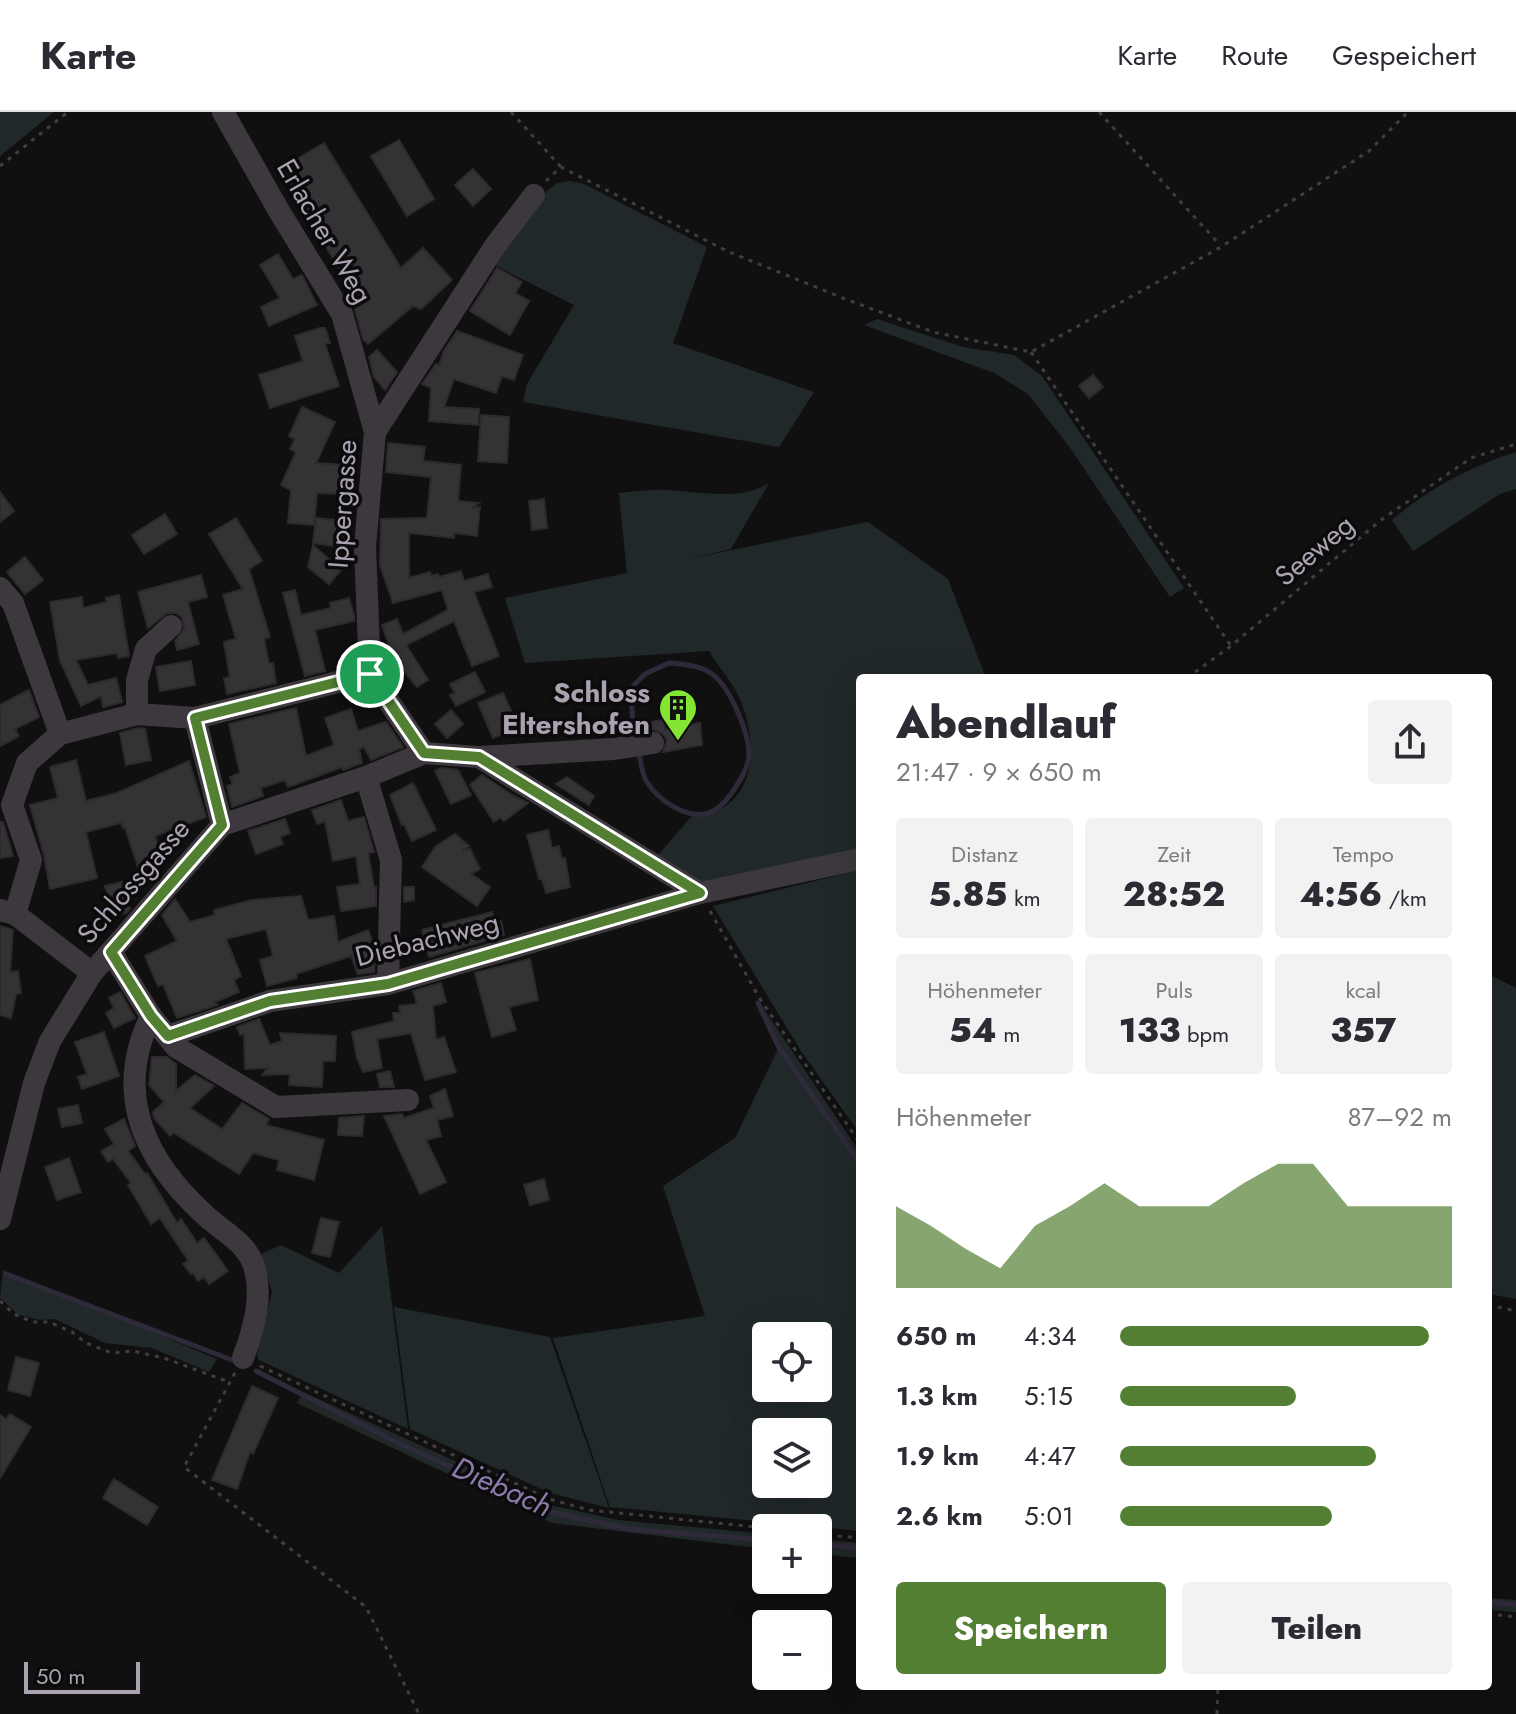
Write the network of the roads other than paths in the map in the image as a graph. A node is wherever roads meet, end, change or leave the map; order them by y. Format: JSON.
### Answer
{"nodes":[{"id":1,"x":223,"y":112,"type":"edge"},
{"id":2,"x":534,"y":195,"type":"road end"},
{"id":3,"x":375,"y":432,"type":"junction"},
{"id":4,"x":0,"y":588,"type":"edge"},
{"id":5,"x":171,"y":626,"type":"dead end"},
{"id":6,"x":370,"y":674,"type":"junction"},
{"id":7,"x":137,"y":714,"type":"junction"},
{"id":8,"x":195,"y":718,"type":"junction"},
{"id":9,"x":60,"y":734,"type":"junction"},
{"id":10,"x":648,"y":744,"type":"dead end"},
{"id":11,"x":424,"y":753,"type":"junction"},
{"id":12,"x":479,"y":757,"type":"junction"},
{"id":13,"x":366,"y":777,"type":"junction"},
{"id":14,"x":222,"y":825,"type":"junction"},
{"id":15,"x":856,"y":860,"type":"edge"},
{"id":16,"x":700,"y":893,"type":"junction"},
{"id":17,"x":8,"y":912,"type":"edge"},
{"id":18,"x":111,"y":952,"type":"junction"},
{"id":19,"x":92,"y":973,"type":"junction"},
{"id":20,"x":388,"y":984,"type":"junction"},
{"id":21,"x":151,"y":1016,"type":"junction"},
{"id":22,"x":168,"y":1036,"type":"junction"},
{"id":23,"x":408,"y":1100,"type":"dead end"},
{"id":24,"x":0,"y":1219,"type":"edge"},
{"id":25,"x":243,"y":1358,"type":"road end"}],
"edges":[{"from":1,"to":3,"type":"street","name":"Erlacher Weg"},
{"from":2,"to":3,"type":"street","name":"Ippergasse"},
{"from":3,"to":6,"type":"street","name":"Ippergasse"},
{"from":4,"to":9,"type":"street"},
{"from":5,"to":7,"type":"street"},
{"from":6,"to":8,"type":"street"},
{"from":6,"to":11,"type":"street"},
{"from":7,"to":8,"type":"street"},
{"from":7,"to":9,"type":"street"},
{"from":8,"to":14,"type":"street"},
{"from":9,"to":17,"type":"street"},
{"from":10,"to":12,"type":"street"},
{"from":11,"to":12,"type":"street","name":"Schlossgasse"},
{"from":11,"to":13,"type":"street","name":"Schlossgasse"},
{"from":12,"to":16,"type":"street","name":"Schlossgasse"},
{"from":13,"to":14,"type":"street","name":"Schlossgasse"},
{"from":13,"to":20,"type":"street"},
{"from":14,"to":18,"type":"street","name":"Schlossgasse"},
{"from":15,"to":16,"type":"street"},
{"from":16,"to":20,"type":"street","name":"Diebachweg"},
{"from":17,"to":19,"type":"street"},
{"from":18,"to":19,"type":"street","name":"Schlossgasse"},
{"from":18,"to":21,"type":"street"},
{"from":19,"to":24,"type":"street","name":"Schlossgasse"},
{"from":20,"to":22,"type":"street","name":"Diebachweg"},
{"from":21,"to":22,"type":"street"},
{"from":21,"to":25,"type":"street"},
{"from":22,"to":23,"type":"street"}]}
